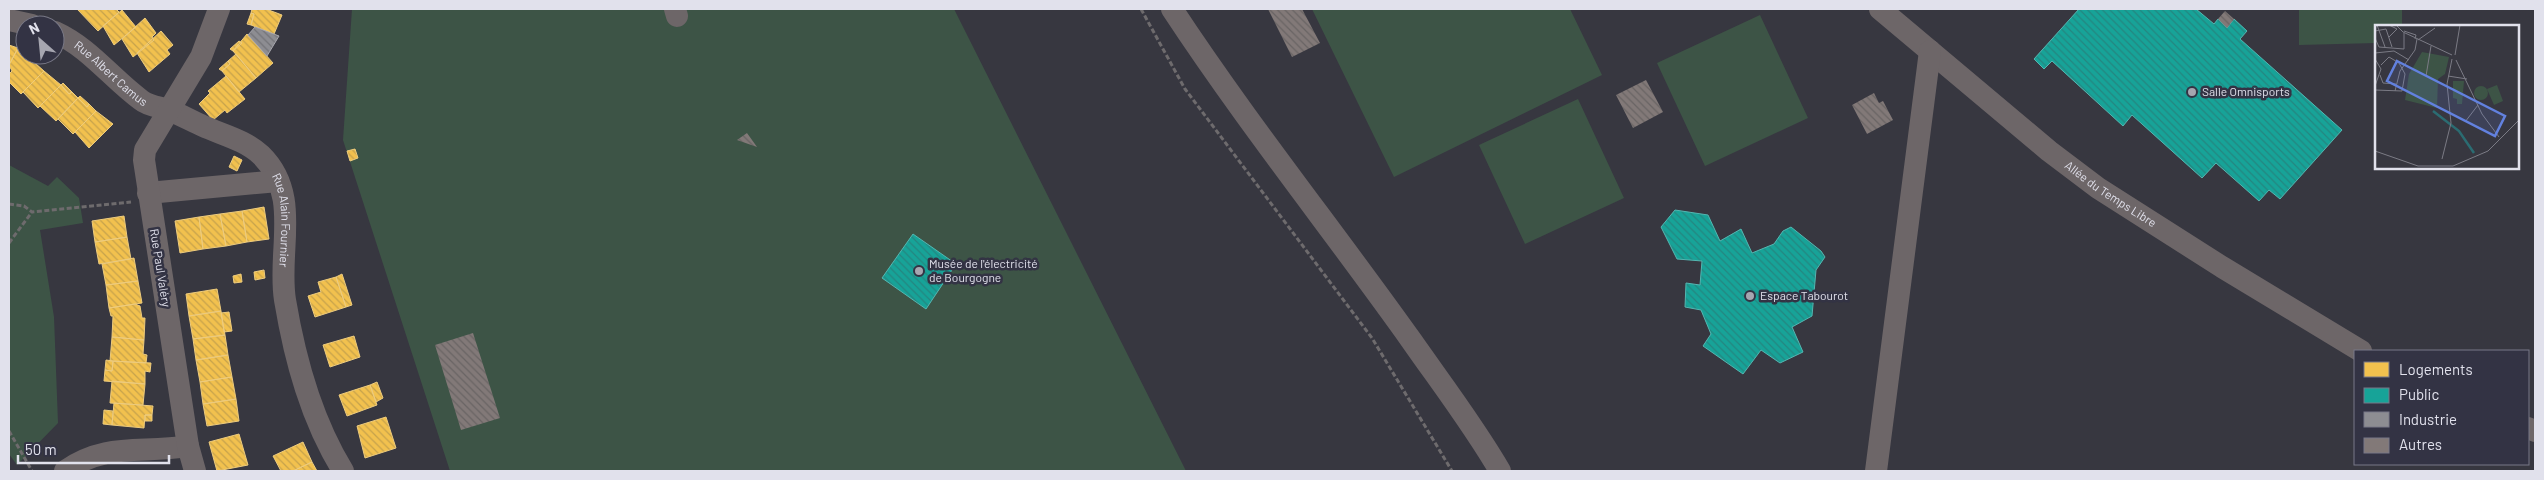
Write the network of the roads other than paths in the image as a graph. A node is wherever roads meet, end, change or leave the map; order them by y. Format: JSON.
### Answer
{"nodes":[{"id":1,"x":219,"y":9,"type":"edge"},
{"id":2,"x":1172,"y":9,"type":"edge"},
{"id":3,"x":1880,"y":9,"type":"edge"},
{"id":4,"x":65,"y":38,"type":"edge"},
{"id":5,"x":1930,"y":51,"type":"junction"},
{"id":6,"x":170,"y":110,"type":"junction"},
{"id":7,"x":278,"y":181,"type":"junction"},
{"id":8,"x":148,"y":196,"type":"junction"},
{"id":9,"x":2359,"y":350,"type":"edge"},
{"id":10,"x":188,"y":446,"type":"junction"},
{"id":11,"x":65,"y":471,"type":"edge"},
{"id":12,"x":195,"y":471,"type":"edge"},
{"id":13,"x":343,"y":471,"type":"edge"},
{"id":14,"x":1500,"y":471,"type":"edge"},
{"id":15,"x":1876,"y":471,"type":"edge"}],
"edges":[{"from":1,"to":6,"type":"street"},
{"from":2,"to":14,"type":"street"},
{"from":3,"to":5,"type":"street","name":"Allée du Temps Libre"},
{"from":4,"to":6,"type":"street","name":"Rue Albert Camus"},
{"from":5,"to":9,"type":"street","name":"Allée du Temps Libre"},
{"from":5,"to":15,"type":"street"},
{"from":6,"to":7,"type":"street","name":"Rue Alain Fournier"},
{"from":6,"to":8,"type":"street"},
{"from":7,"to":8,"type":"street"},
{"from":7,"to":13,"type":"street","name":"Rue Alain Fournier"},
{"from":8,"to":10,"type":"street","name":"Rue Paul Valéry"},
{"from":10,"to":11,"type":"street"},
{"from":10,"to":12,"type":"street","name":"Rue Paul Valéry"}]}
